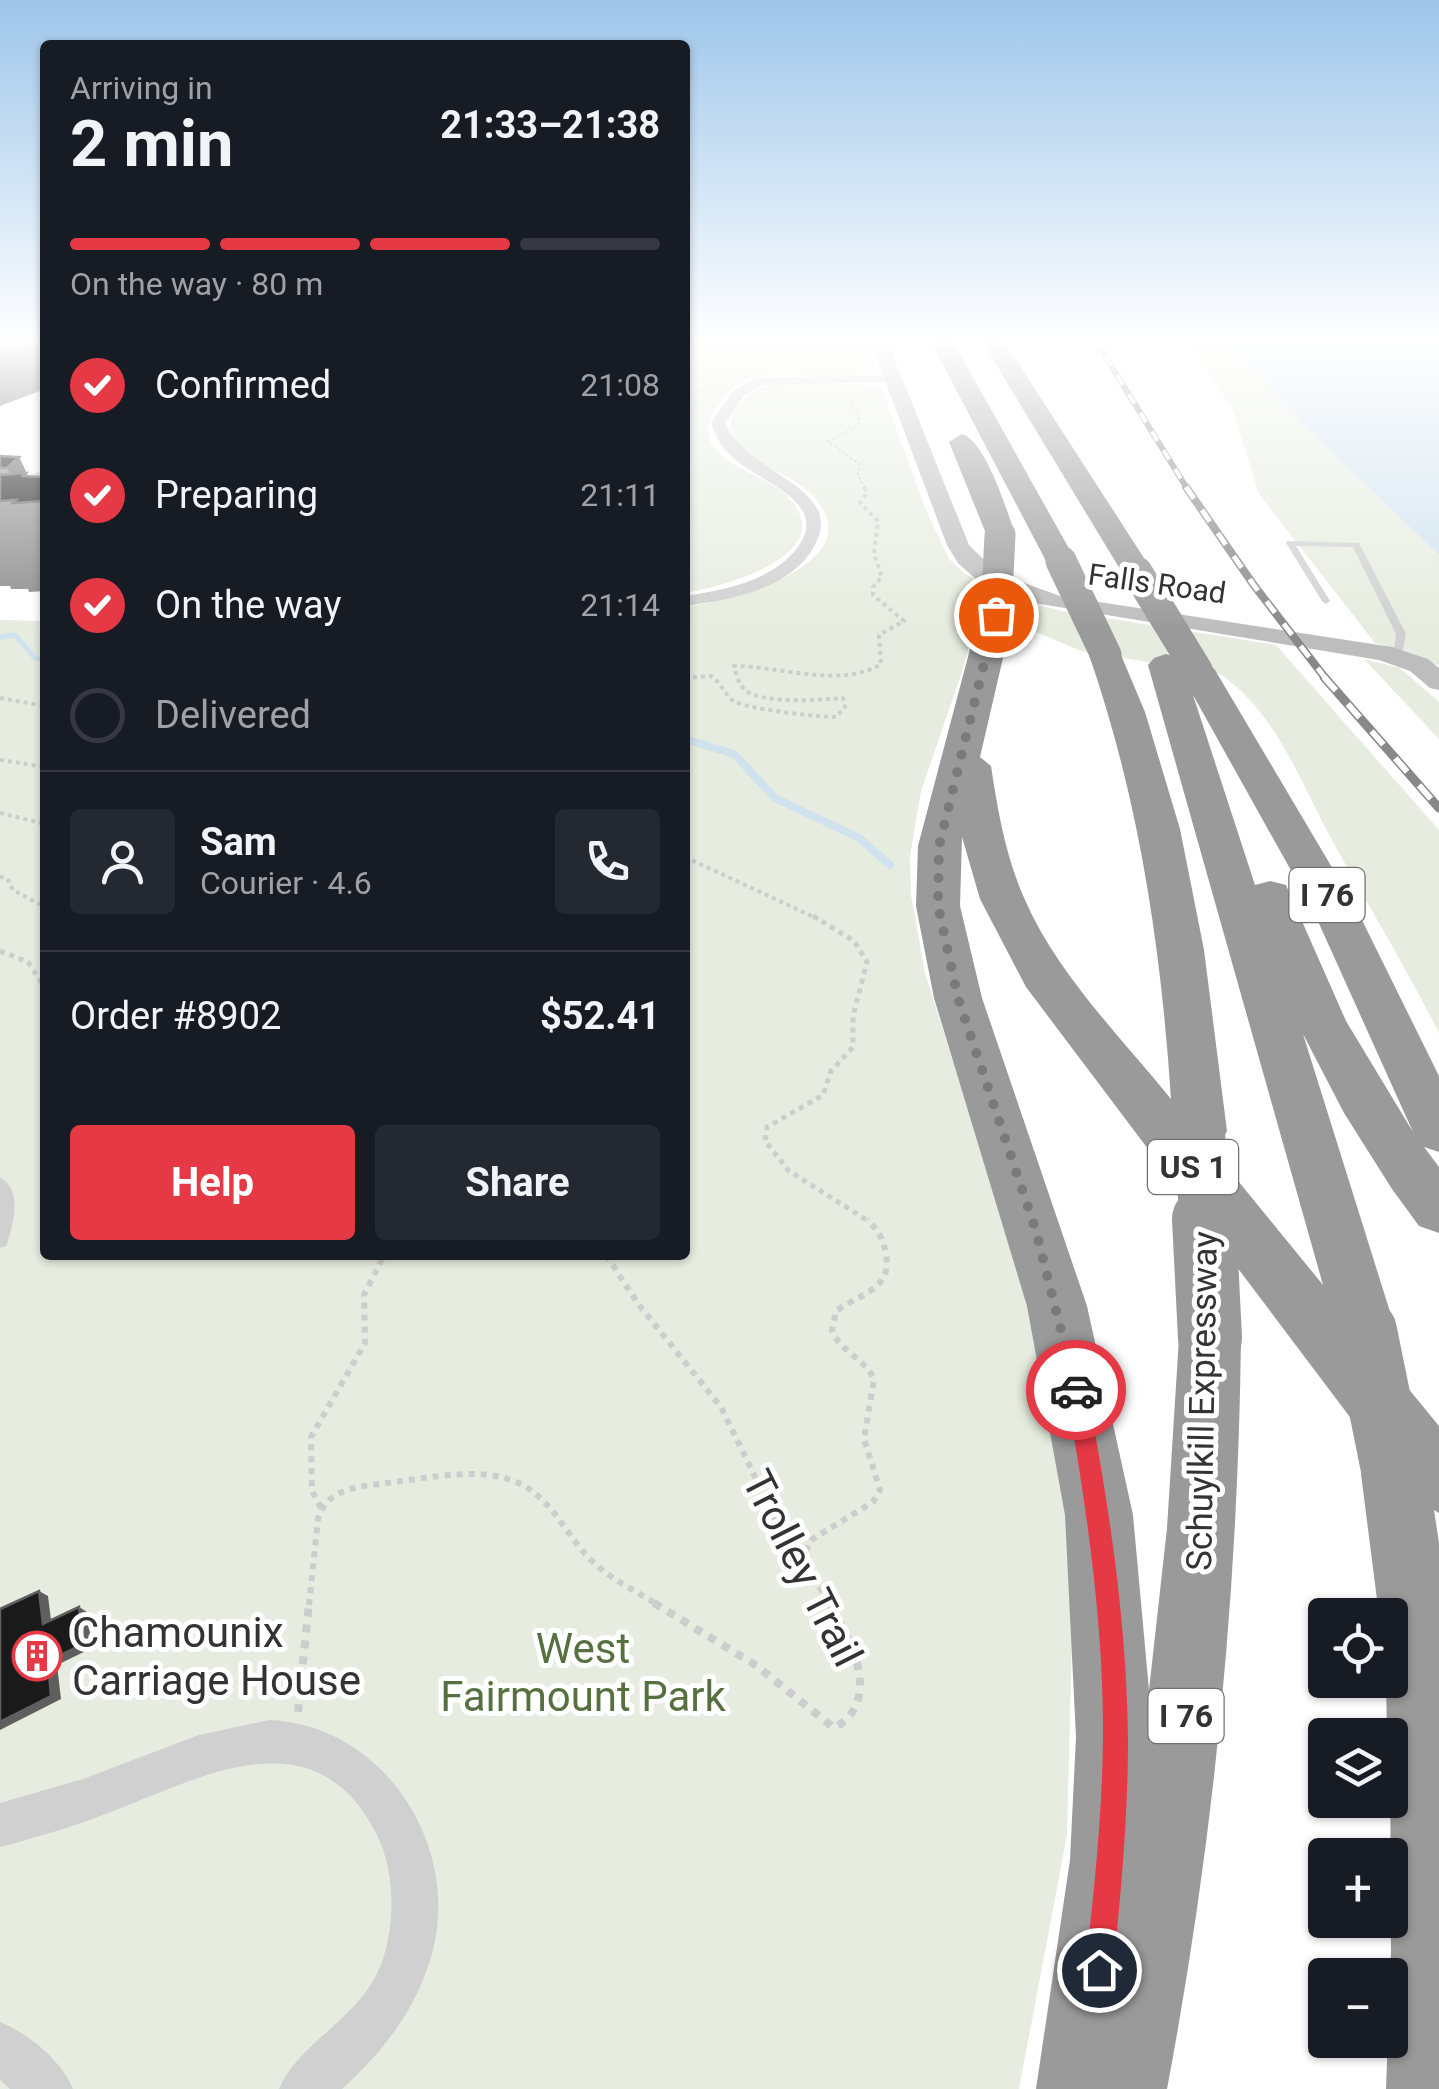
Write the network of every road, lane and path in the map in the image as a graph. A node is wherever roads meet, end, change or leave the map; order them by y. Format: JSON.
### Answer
{"nodes":[{"id":1,"x":721,"y":435,"type":"edge"},
{"id":2,"x":843,"y":435,"type":"edge"},
{"id":3,"x":915,"y":435,"type":"edge"},
{"id":4,"x":959,"y":435,"type":"edge"},
{"id":5,"x":993,"y":435,"type":"edge"},
{"id":6,"x":1038,"y":435,"type":"edge"},
{"id":7,"x":1047,"y":435,"type":"edge"},
{"id":8,"x":1008,"y":464,"type":"junction"},
{"id":9,"x":40,"y":473,"type":"edge"},
{"id":10,"x":0,"y":498,"type":"edge"},
{"id":11,"x":27,"y":500,"type":"edge"},
{"id":12,"x":1000,"y":535,"type":"junction"},
{"id":13,"x":1123,"y":570,"type":"junction"},
{"id":14,"x":690,"y":600,"type":"edge"},
{"id":15,"x":1326,"y":601,"type":"dead end"},
{"id":16,"x":1398,"y":656,"type":"junction"},
{"id":17,"x":1181,"y":667,"type":"junction"},
{"id":18,"x":690,"y":678,"type":"edge"},
{"id":19,"x":1437,"y":680,"type":"edge"},
{"id":20,"x":0,"y":698,"type":"edge"},
{"id":21,"x":40,"y":705,"type":"edge"},
{"id":22,"x":968,"y":737,"type":"junction"},
{"id":23,"x":0,"y":760,"type":"edge"},
{"id":24,"x":40,"y":765,"type":"edge"},
{"id":25,"x":0,"y":813,"type":"edge"},
{"id":26,"x":40,"y":823,"type":"edge"},
{"id":27,"x":690,"y":858,"type":"edge"},
{"id":28,"x":0,"y":877,"type":"edge"},
{"id":29,"x":40,"y":905,"type":"edge"},
{"id":30,"x":0,"y":951,"type":"edge"},
{"id":31,"x":40,"y":981,"type":"edge"},
{"id":32,"x":1439,"y":1130,"type":"edge"},
{"id":33,"x":0,"y":1182,"type":"edge"},
{"id":34,"x":1438,"y":1207,"type":"edge"},
{"id":35,"x":0,"y":1241,"type":"edge"},
{"id":36,"x":382,"y":1260,"type":"edge"},
{"id":37,"x":609,"y":1260,"type":"edge"},
{"id":38,"x":1417,"y":1476,"type":"edge"},
{"id":39,"x":321,"y":1508,"type":"junction"},
{"id":40,"x":800,"y":1562,"type":"junction"},
{"id":41,"x":294,"y":1742,"type":"junction"},
{"id":42,"x":0,"y":1824,"type":"edge"},
{"id":43,"x":0,"y":2046,"type":"edge"},
{"id":44,"x":48,"y":2089,"type":"edge"},
{"id":45,"x":304,"y":2089,"type":"edge"},
{"id":46,"x":1082,"y":2089,"type":"edge"},
{"id":47,"x":1121,"y":2089,"type":"edge"},
{"id":48,"x":1432,"y":2089,"type":"edge"}],
"edges":[{"from":1,"to":14,"type":"street"},
{"from":2,"to":18,"type":"path"},
{"from":3,"to":16,"type":"main road","name":"Falls Road"},
{"from":4,"to":12,"type":"highway","number":"US 1"},
{"from":5,"to":8,"type":"highway","name":"Schuylkill Expressway","number":"I 76"},
{"from":6,"to":13,"type":"highway"},
{"from":7,"to":13,"type":"highway","number":"I 76"},
{"from":8,"to":12,"type":"highway"},
{"from":8,"to":47,"type":"highway","name":"Schuylkill Expressway","number":"I 76","bridge":true},
{"from":9,"to":10,"type":"lane"},
{"from":10,"to":11,"type":"street"},
{"from":12,"to":22,"type":"highway","number":"US 1","bridge":true},
{"from":13,"to":17,"type":"highway","number":"I 76","bridge":true},
{"from":15,"to":16,"type":"lane"},
{"from":16,"to":19,"type":"main road","name":"Falls Road"},
{"from":17,"to":32,"type":"highway","number":"I 76"},
{"from":17,"to":34,"type":"highway"},
{"from":17,"to":38,"type":"highway","bridge":true},
{"from":20,"to":21,"type":"path"},
{"from":22,"to":38,"type":"highway","number":"US 1"},
{"from":22,"to":46,"type":"highway"},
{"from":23,"to":24,"type":"path"},
{"from":25,"to":26,"type":"path"},
{"from":27,"to":40,"type":"path"},
{"from":28,"to":29,"type":"path"},
{"from":30,"to":31,"type":"path"},
{"from":33,"to":35,"type":"lane"},
{"from":36,"to":39,"type":"path"},
{"from":37,"to":40,"type":"path","name":"Trolley Trail"},
{"from":38,"to":48,"type":"highway"},
{"from":39,"to":40,"type":"path","name":"Trolley Trail"},
{"from":39,"to":41,"type":"path"},
{"from":41,"to":42,"type":"street"},
{"from":41,"to":45,"type":"street"},
{"from":43,"to":44,"type":"street"}]}
